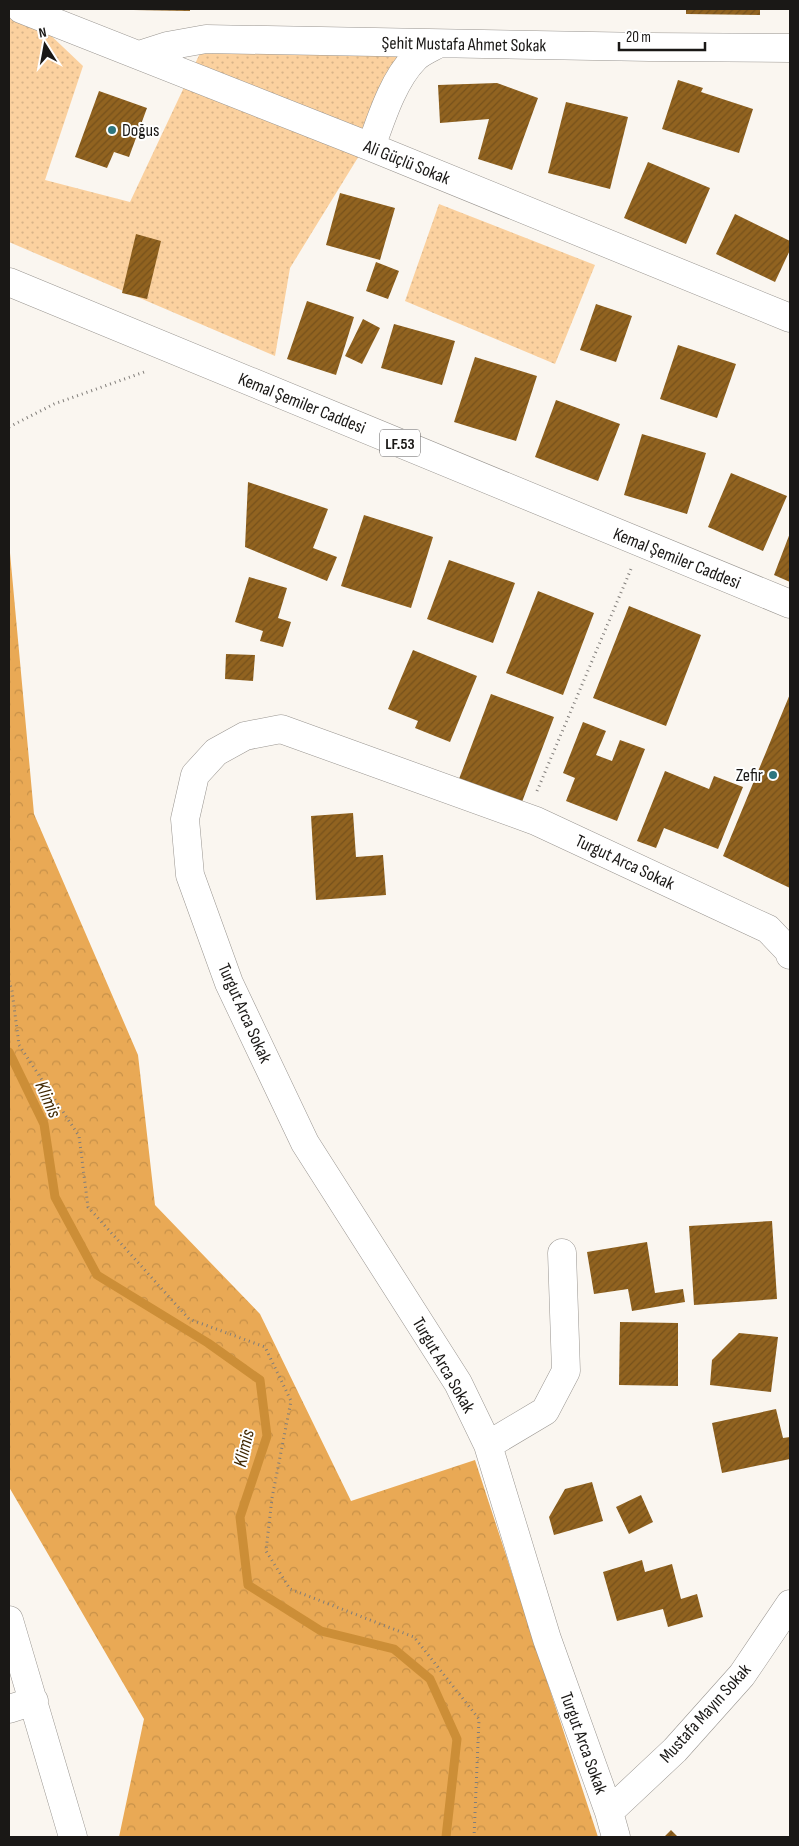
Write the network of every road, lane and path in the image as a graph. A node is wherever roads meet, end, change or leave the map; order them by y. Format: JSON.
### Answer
{"nodes":[{"id":1,"x":22,"y":9,"type":"edge"},
{"id":2,"x":438,"y":44,"type":"junction"},
{"id":3,"x":790,"y":48,"type":"edge"},
{"id":4,"x":139,"y":55,"type":"junction"},
{"id":5,"x":371,"y":147,"type":"junction"},
{"id":6,"x":9,"y":282,"type":"edge"},
{"id":7,"x":790,"y":318,"type":"edge"},
{"id":8,"x":187,"y":356,"type":"junction"},
{"id":9,"x":9,"y":427,"type":"edge"},
{"id":10,"x":643,"y":543,"type":"junction"},
{"id":11,"x":790,"y":604,"type":"edge"},
{"id":12,"x":526,"y":817,"type":"junction"},
{"id":13,"x":790,"y":953,"type":"edge"},
{"id":14,"x":9,"y":981,"type":"edge"},
{"id":15,"x":562,"y":1253,"type":"dead end"},
{"id":16,"x":488,"y":1445,"type":"junction"},
{"id":17,"x":790,"y":1604,"type":"edge"},
{"id":18,"x":9,"y":1620,"type":"edge"},
{"id":19,"x":21,"y":1705,"type":"edge"},
{"id":20,"x":608,"y":1812,"type":"junction"},
{"id":21,"x":73,"y":1837,"type":"edge"},
{"id":22,"x":474,"y":1837,"type":"edge"},
{"id":23,"x":616,"y":1837,"type":"edge"}],
"edges":[{"from":1,"to":4,"type":"street","name":"Ali Güçlü Sokak"},
{"from":2,"to":3,"type":"street","name":"Şehit Mustafa Ahmet Sokak"},
{"from":2,"to":4,"type":"street","name":"Şehit Mustafa Ahmet Sokak"},
{"from":2,"to":5,"type":"street"},
{"from":4,"to":5,"type":"street","name":"Ali Güçlü Sokak"},
{"from":5,"to":7,"type":"street","name":"Ali Güçlü Sokak"},
{"from":6,"to":8,"type":"street","name":"Kemal Şemiler Caddesi","number":"LF.53"},
{"from":8,"to":9,"type":"path"},
{"from":8,"to":10,"type":"street","name":"Kemal Şemiler Caddesi","number":"LF.53"},
{"from":10,"to":11,"type":"street","name":"Kemal Şemiler Caddesi","number":"LF.53"},
{"from":10,"to":12,"type":"path"},
{"from":12,"to":13,"type":"street","name":"Turgut Arca Sokak"},
{"from":12,"to":16,"type":"street","name":"Turgut Arca Sokak"},
{"from":14,"to":22,"type":"path"},
{"from":15,"to":16,"type":"street"},
{"from":16,"to":20,"type":"street","name":"Turgut Arca Sokak"},
{"from":17,"to":20,"type":"street","name":"Mustafa Mayın Sokak"},
{"from":18,"to":19,"type":"street"},
{"from":19,"to":21,"type":"street"},
{"from":20,"to":23,"type":"street","name":"Turgut Arca Sokak"}]}
